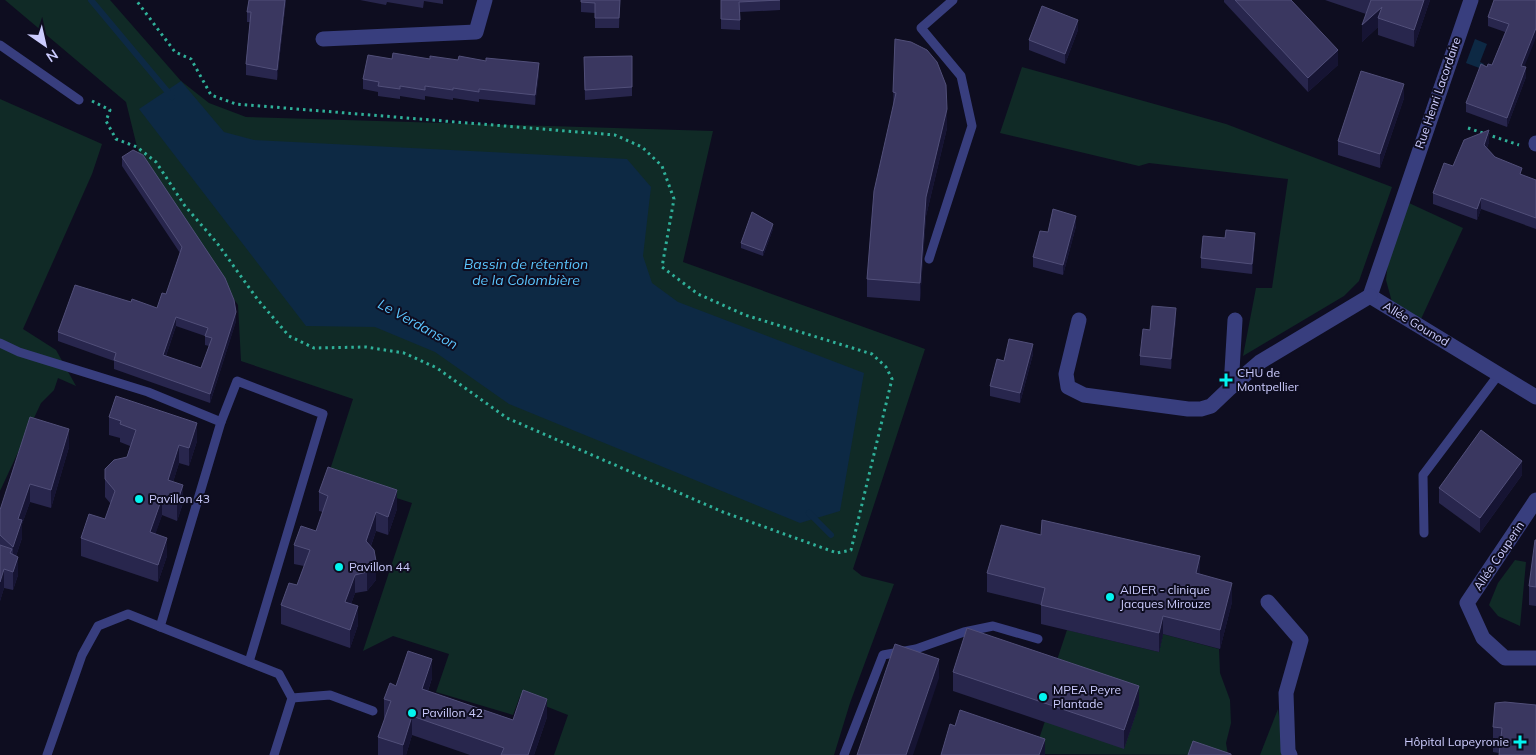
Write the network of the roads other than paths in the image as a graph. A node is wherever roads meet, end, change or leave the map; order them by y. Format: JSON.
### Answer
{"nodes":[{"id":1,"x":485,"y":0,"type":"edge"},
{"id":2,"x":953,"y":0,"type":"edge"},
{"id":3,"x":1471,"y":0,"type":"edge"},
{"id":4,"x":323,"y":39,"type":"dead end"},
{"id":5,"x":0,"y":45,"type":"edge"},
{"id":6,"x":79,"y":100,"type":"road end"},
{"id":7,"x":1406,"y":185,"type":"joint"},
{"id":8,"x":929,"y":259,"type":"dead end"},
{"id":9,"x":1370,"y":296,"type":"junction"},
{"id":10,"x":1079,"y":320,"type":"dead end"},
{"id":11,"x":1235,"y":320,"type":"dead end"},
{"id":12,"x":0,"y":343,"type":"edge"},
{"id":13,"x":1499,"y":374,"type":"junction"},
{"id":14,"x":1231,"y":386,"type":"junction"},
{"id":15,"x":1536,"y":397,"type":"edge"},
{"id":16,"x":221,"y":422,"type":"junction"},
{"id":17,"x":1536,"y":500,"type":"edge"},
{"id":18,"x":1424,"y":533,"type":"dead end"},
{"id":19,"x":1268,"y":602,"type":"dead end"},
{"id":20,"x":160,"y":627,"type":"junction"},
{"id":21,"x":1038,"y":639,"type":"dead end"},
{"id":22,"x":1536,"y":658,"type":"edge"},
{"id":23,"x":249,"y":662,"type":"junction"},
{"id":24,"x":292,"y":698,"type":"junction"},
{"id":25,"x":373,"y":711,"type":"dead end"},
{"id":26,"x":47,"y":755,"type":"edge"},
{"id":27,"x":274,"y":755,"type":"edge"},
{"id":28,"x":844,"y":755,"type":"edge"},
{"id":29,"x":1290,"y":755,"type":"edge"}],
"edges":[{"from":1,"to":4,"type":"street"},
{"from":2,"to":8,"type":"lane"},
{"from":3,"to":7,"type":"street","name":"Rue Henri Lacordaire"},
{"from":5,"to":6,"type":"lane"},
{"from":7,"to":9,"type":"street","name":"Allée Gounod"},
{"from":9,"to":13,"type":"street","name":"Allée Gounod"},
{"from":9,"to":14,"type":"street"},
{"from":10,"to":14,"type":"street"},
{"from":11,"to":14,"type":"street"},
{"from":12,"to":16,"type":"lane"},
{"from":13,"to":15,"type":"street","name":"Allée Gounod"},
{"from":13,"to":18,"type":"lane"},
{"from":16,"to":20,"type":"lane"},
{"from":16,"to":23,"type":"lane"},
{"from":17,"to":22,"type":"street","name":"Allée Couperin"},
{"from":19,"to":29,"type":"street"},
{"from":20,"to":23,"type":"lane"},
{"from":20,"to":26,"type":"lane"},
{"from":21,"to":28,"type":"lane"},
{"from":23,"to":24,"type":"lane"},
{"from":24,"to":25,"type":"lane"},
{"from":24,"to":27,"type":"lane"}]}
